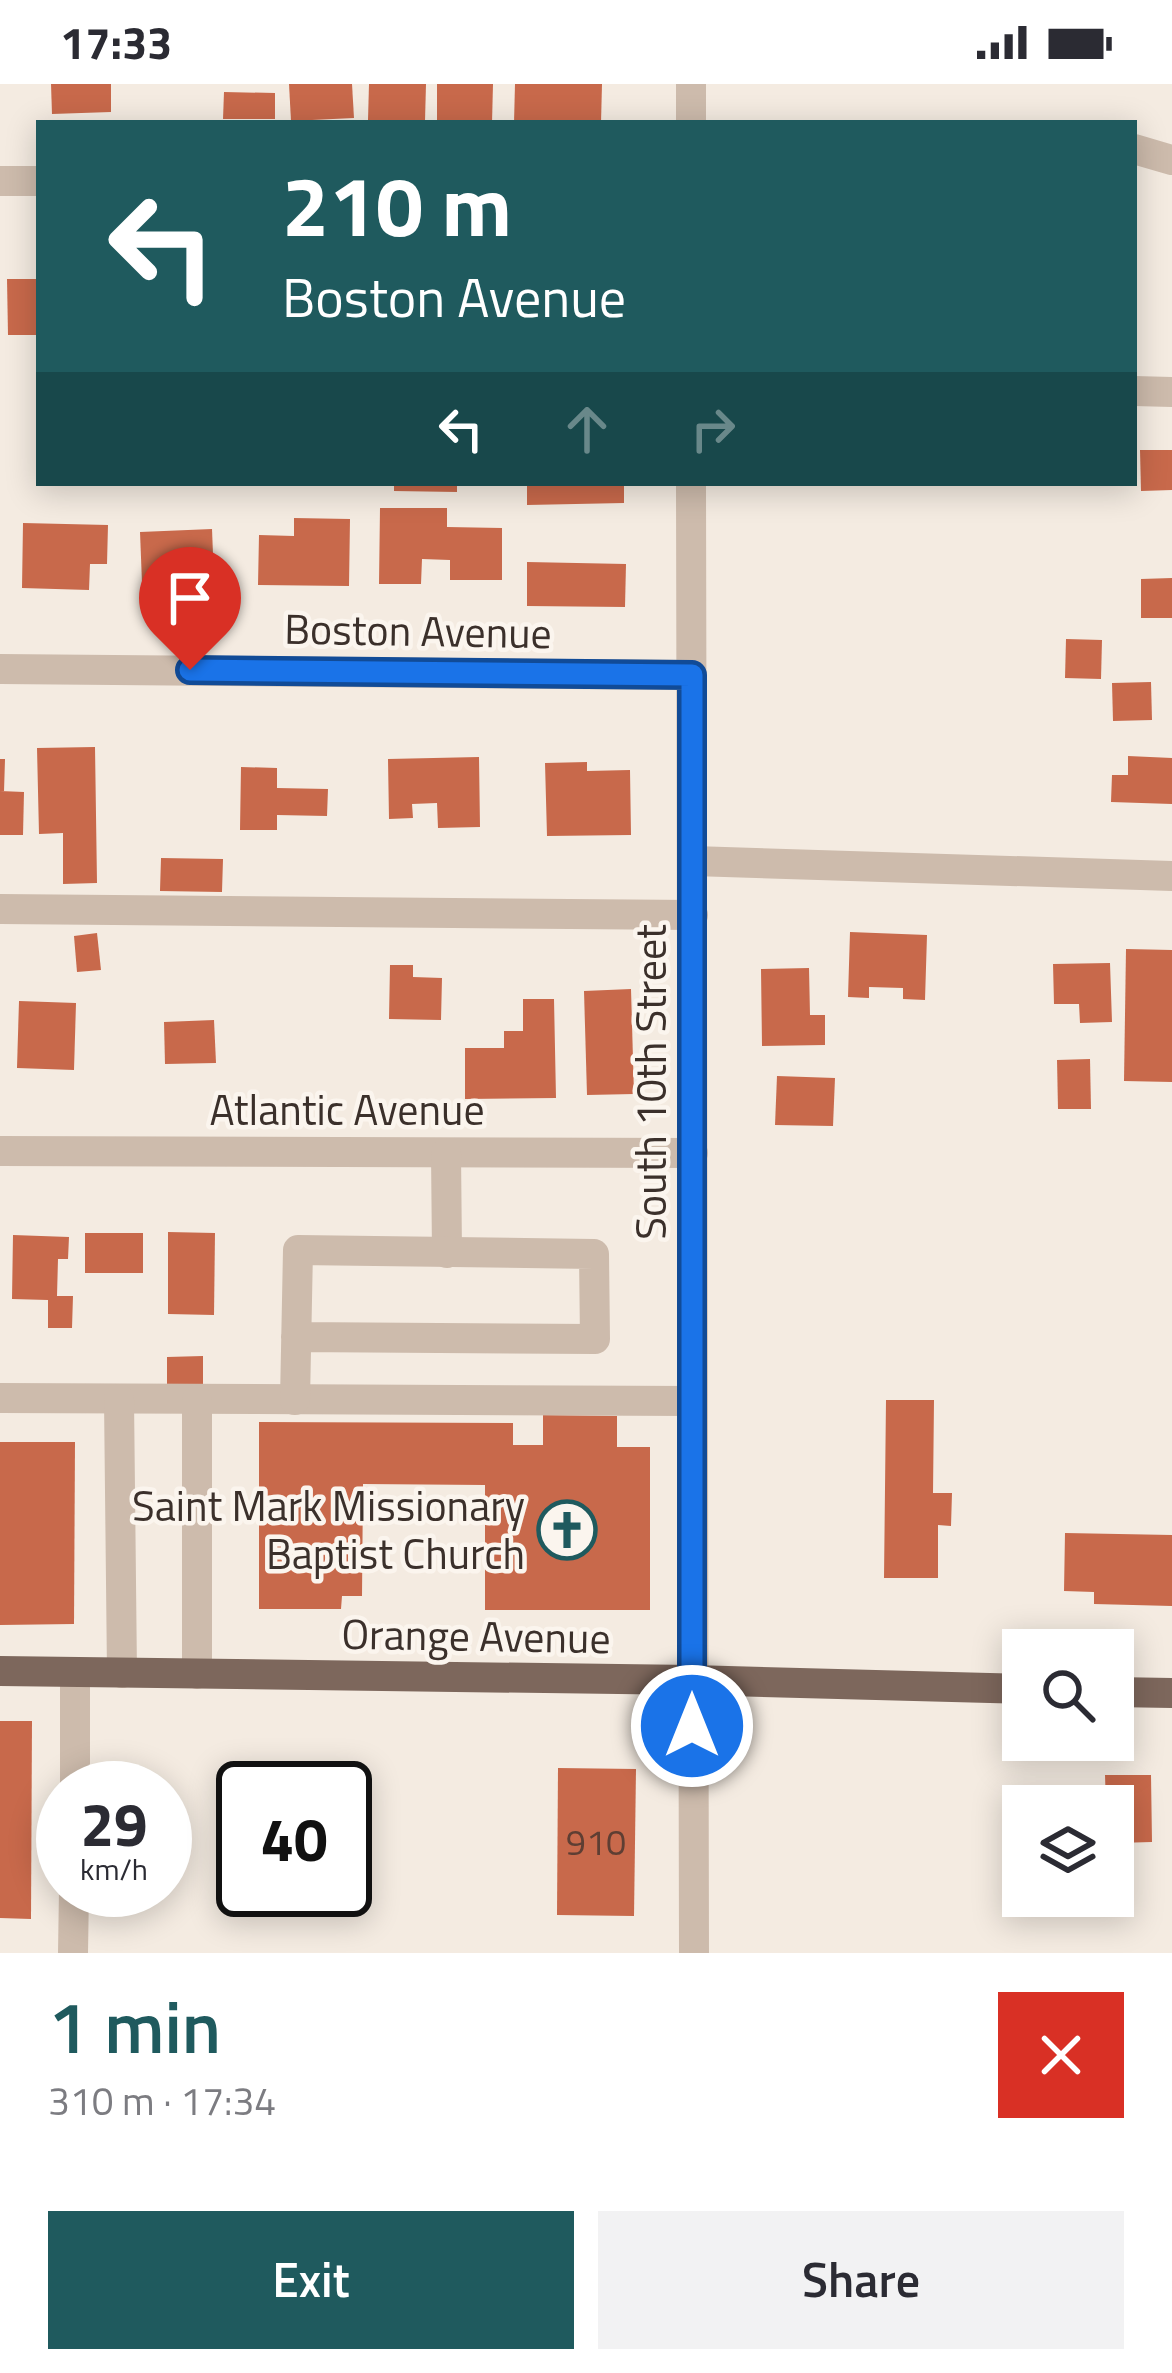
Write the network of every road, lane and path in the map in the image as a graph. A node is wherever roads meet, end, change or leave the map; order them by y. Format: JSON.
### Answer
{"nodes":[{"id":1,"x":691,"y":84,"type":"edge"},
{"id":2,"x":691,"y":120,"type":"edge"},
{"id":3,"x":1137,"y":150,"type":"edge"},
{"id":4,"x":1172,"y":160,"type":"edge"},
{"id":5,"x":0,"y":181,"type":"edge"},
{"id":6,"x":36,"y":181,"type":"edge"},
{"id":7,"x":1137,"y":392,"type":"edge"},
{"id":8,"x":1172,"y":392,"type":"edge"},
{"id":9,"x":691,"y":486,"type":"edge"},
{"id":10,"x":0,"y":669,"type":"edge"},
{"id":11,"x":692,"y":675,"type":"junction"},
{"id":12,"x":693,"y":861,"type":"junction"},
{"id":13,"x":1172,"y":876,"type":"edge"},
{"id":14,"x":0,"y":909,"type":"edge"},
{"id":15,"x":693,"y":915,"type":"junction"},
{"id":16,"x":0,"y":1151,"type":"edge"},
{"id":17,"x":446,"y":1153,"type":"junction"},
{"id":18,"x":693,"y":1153,"type":"junction"},
{"id":19,"x":447,"y":1252,"type":"junction"},
{"id":20,"x":296,"y":1337,"type":"junction"},
{"id":21,"x":0,"y":1398,"type":"edge"},
{"id":22,"x":119,"y":1399,"type":"junction"},
{"id":23,"x":197,"y":1400,"type":"junction"},
{"id":24,"x":295,"y":1400,"type":"junction"},
{"id":25,"x":692,"y":1401,"type":"junction"},
{"id":26,"x":0,"y":1672,"type":"edge"},
{"id":27,"x":75,"y":1672,"type":"junction"},
{"id":28,"x":122,"y":1673,"type":"junction"},
{"id":29,"x":197,"y":1674,"type":"junction"},
{"id":30,"x":692,"y":1680,"type":"junction"},
{"id":31,"x":1002,"y":1688,"type":"edge"},
{"id":32,"x":1134,"y":1693,"type":"edge"},
{"id":33,"x":1172,"y":1694,"type":"edge"},
{"id":34,"x":75,"y":1761,"type":"edge"},
{"id":35,"x":74,"y":1917,"type":"edge"},
{"id":36,"x":73,"y":1953,"type":"edge"},
{"id":37,"x":694,"y":1953,"type":"edge"}],
"edges":[{"from":1,"to":2,"type":"street"},
{"from":3,"to":4,"type":"street"},
{"from":5,"to":6,"type":"street"},
{"from":7,"to":8,"type":"street"},
{"from":9,"to":11,"type":"street","name":"South 10th Street"},
{"from":10,"to":11,"type":"street","name":"Boston Avenue"},
{"from":11,"to":12,"type":"street","name":"South 10th Street"},
{"from":12,"to":13,"type":"street"},
{"from":12,"to":15,"type":"street","name":"South 10th Street"},
{"from":14,"to":15,"type":"street"},
{"from":15,"to":18,"type":"street","name":"South 10th Street"},
{"from":16,"to":17,"type":"street","name":"Atlantic Avenue"},
{"from":17,"to":18,"type":"street","name":"Atlantic Avenue"},
{"from":17,"to":19,"type":"street"},
{"from":18,"to":25,"type":"street","name":"South 10th Street"},
{"from":19,"to":20,"type":"street"},
{"from":19,"to":20,"type":"street"},
{"from":20,"to":24,"type":"street"},
{"from":21,"to":22,"type":"street"},
{"from":22,"to":23,"type":"street"},
{"from":22,"to":28,"type":"street"},
{"from":23,"to":24,"type":"street"},
{"from":23,"to":29,"type":"street"},
{"from":24,"to":25,"type":"street"},
{"from":25,"to":30,"type":"street","name":"South 10th Street"},
{"from":26,"to":27,"type":"main road","name":"Orange Avenue"},
{"from":27,"to":28,"type":"main road","name":"Orange Avenue"},
{"from":27,"to":34,"type":"street"},
{"from":28,"to":29,"type":"main road","name":"Orange Avenue"},
{"from":29,"to":30,"type":"main road","name":"Orange Avenue"},
{"from":30,"to":31,"type":"main road","name":"Orange Avenue"},
{"from":30,"to":37,"type":"street","name":"South 10th Street"},
{"from":32,"to":33,"type":"main road"},
{"from":35,"to":36,"type":"street"}]}
